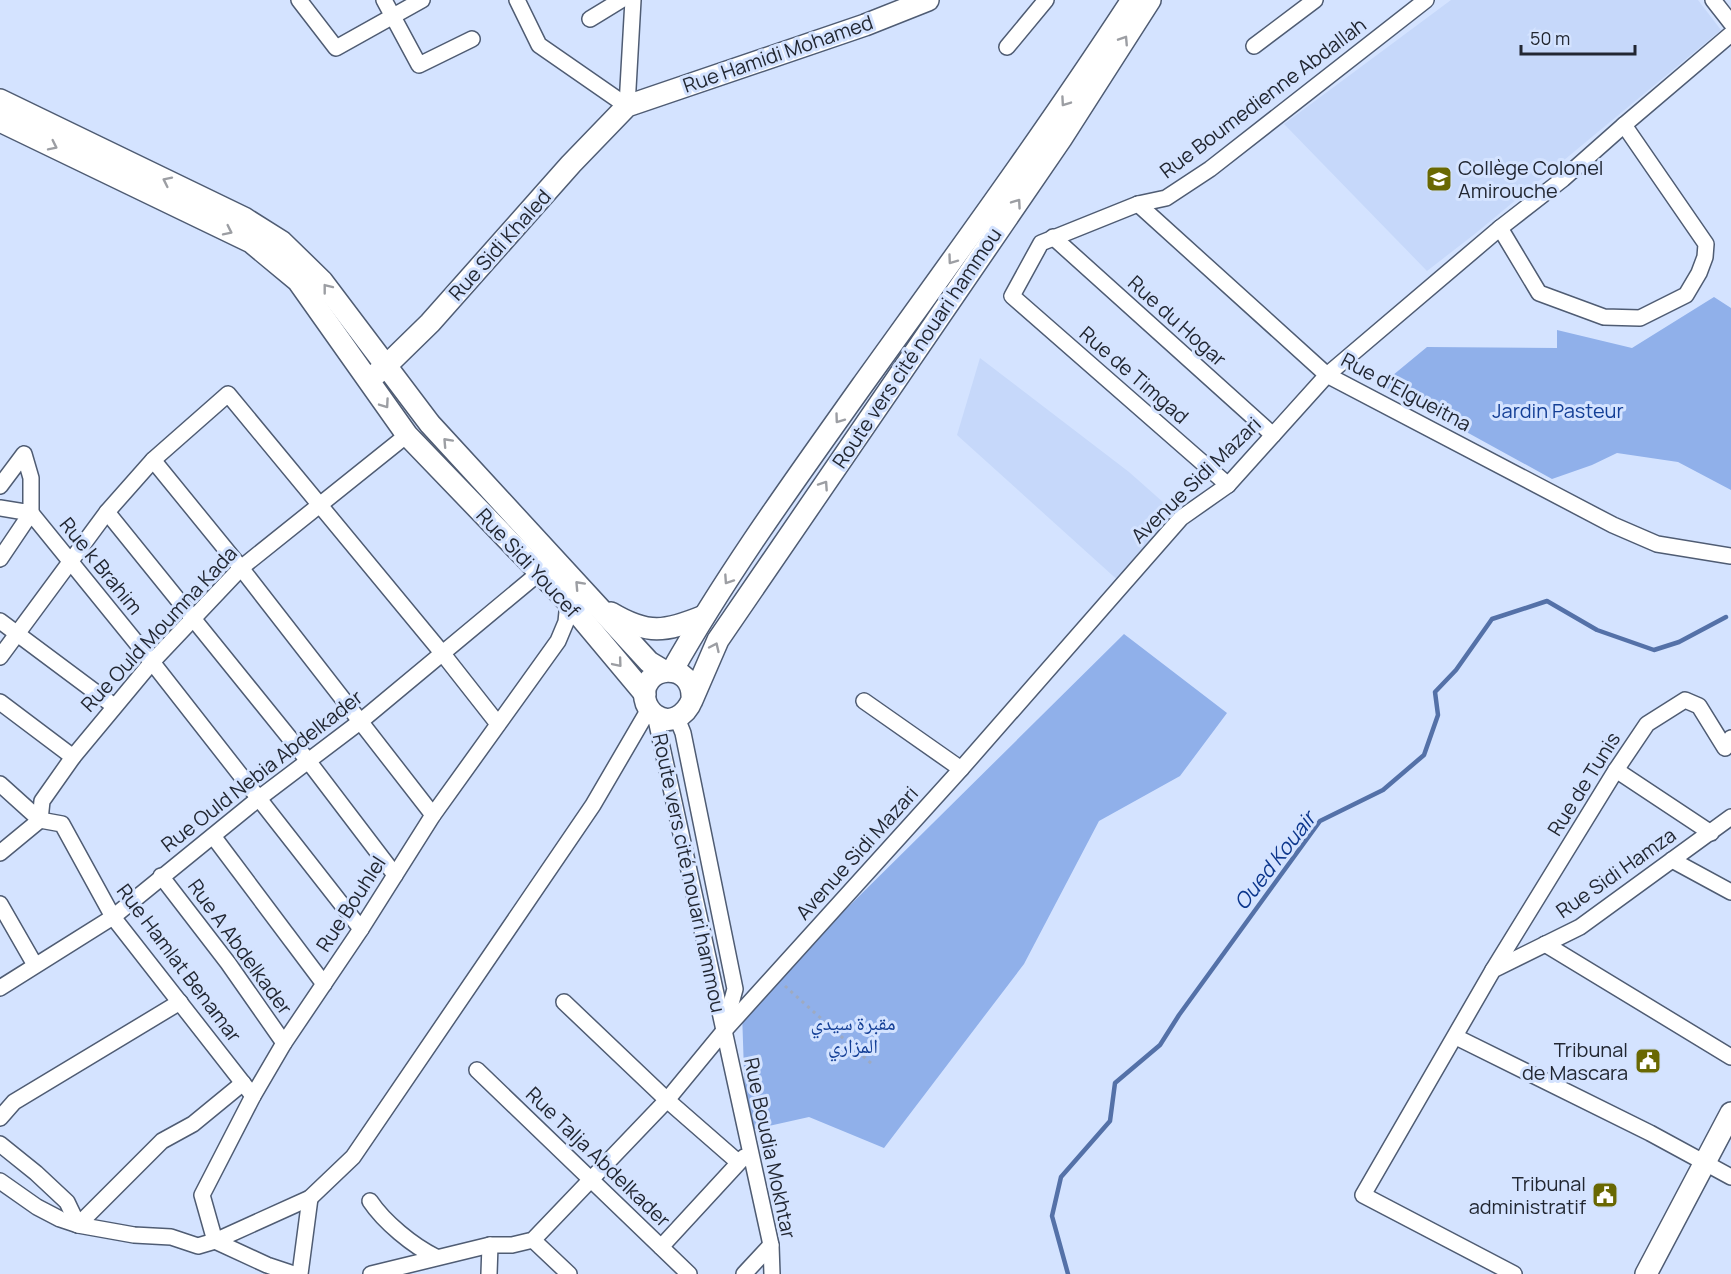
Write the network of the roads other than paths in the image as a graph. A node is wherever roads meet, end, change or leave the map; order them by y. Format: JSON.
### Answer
{"nodes":[{"id":1,"x":299,"y":0,"type":"edge"},
{"id":2,"x":384,"y":0,"type":"edge"},
{"id":3,"x":422,"y":0,"type":"edge"},
{"id":4,"x":517,"y":0,"type":"edge"},
{"id":5,"x":621,"y":0,"type":"edge"},
{"id":6,"x":633,"y":0,"type":"edge"},
{"id":7,"x":928,"y":0,"type":"edge"},
{"id":8,"x":1046,"y":0,"type":"edge"},
{"id":9,"x":1132,"y":0,"type":"edge"},
{"id":10,"x":1150,"y":0,"type":"edge"},
{"id":11,"x":1315,"y":0,"type":"edge"},
{"id":12,"x":1426,"y":0,"type":"edge"},
{"id":13,"x":1713,"y":0,"type":"edge"},
{"id":14,"x":393,"y":15,"type":"junction"},
{"id":15,"x":590,"y":19,"type":"dead end"},
{"id":16,"x":1731,"y":23,"type":"edge"},
{"id":17,"x":1731,"y":34,"type":"edge"},
{"id":18,"x":472,"y":39,"type":"dead end"},
{"id":19,"x":1254,"y":46,"type":"dead end"},
{"id":20,"x":1007,"y":47,"type":"dead end"},
{"id":21,"x":0,"y":100,"type":"edge"},
{"id":22,"x":627,"y":106,"type":"junction"},
{"id":23,"x":0,"y":121,"type":"edge"},
{"id":24,"x":1624,"y":125,"type":"junction"},
{"id":25,"x":1138,"y":204,"type":"junction"},
{"id":26,"x":1500,"y":228,"type":"junction"},
{"id":27,"x":1053,"y":237,"type":"junction"},
{"id":28,"x":1012,"y":296,"type":"joint"},
{"id":29,"x":387,"y":365,"type":"junction"},
{"id":30,"x":1327,"y":375,"type":"junction"},
{"id":31,"x":368,"y":379,"type":"junction"},
{"id":32,"x":407,"y":435,"type":"junction"},
{"id":33,"x":1273,"y":435,"type":"junction"},
{"id":34,"x":153,"y":460,"type":"junction"},
{"id":35,"x":1228,"y":485,"type":"junction"},
{"id":36,"x":0,"y":486,"type":"edge"},
{"id":37,"x":320,"y":504,"type":"junction"},
{"id":38,"x":0,"y":508,"type":"edge"},
{"id":39,"x":106,"y":512,"type":"junction"},
{"id":40,"x":31,"y":513,"type":"junction"},
{"id":41,"x":1731,"y":556,"type":"edge"},
{"id":42,"x":0,"y":559,"type":"edge"},
{"id":43,"x":71,"y":562,"type":"junction"},
{"id":44,"x":241,"y":568,"type":"junction"},
{"id":45,"x":539,"y":573,"type":"junction"},
{"id":46,"x":568,"y":602,"type":"junction"},
{"id":47,"x":597,"y":605,"type":"junction"},
{"id":48,"x":704,"y":616,"type":"junction"},
{"id":49,"x":194,"y":618,"type":"junction"},
{"id":50,"x":0,"y":621,"type":"edge"},
{"id":51,"x":18,"y":633,"type":"junction"},
{"id":52,"x":443,"y":654,"type":"junction"},
{"id":53,"x":0,"y":657,"type":"edge"},
{"id":54,"x":152,"y":662,"type":"junction"},
{"id":55,"x":668,"y":671,"type":"junction"},
{"id":56,"x":692,"y":700,"type":"junction"},
{"id":57,"x":864,"y":701,"type":"dead end"},
{"id":58,"x":0,"y":702,"type":"edge"},
{"id":59,"x":114,"y":706,"type":"junction"},
{"id":60,"x":650,"y":706,"type":"junction"},
{"id":61,"x":677,"y":718,"type":"junction"},
{"id":62,"x":361,"y":722,"type":"junction"},
{"id":63,"x":498,"y":724,"type":"junction"},
{"id":64,"x":1729,"y":748,"type":"edge"},
{"id":65,"x":73,"y":757,"type":"junction"},
{"id":66,"x":309,"y":762,"type":"junction"},
{"id":67,"x":961,"y":770,"type":"junction"},
{"id":68,"x":1616,"y":770,"type":"junction"},
{"id":69,"x":0,"y":784,"type":"edge"},
{"id":70,"x":258,"y":799,"type":"junction"},
{"id":71,"x":433,"y":815,"type":"junction"},
{"id":72,"x":1731,"y":817,"type":"edge"},
{"id":73,"x":40,"y":820,"type":"junction"},
{"id":74,"x":1710,"y":832,"type":"junction"},
{"id":75,"x":213,"y":836,"type":"junction"},
{"id":76,"x":0,"y":853,"type":"edge"},
{"id":77,"x":1672,"y":860,"type":"junction"},
{"id":78,"x":395,"y":875,"type":"junction"},
{"id":79,"x":161,"y":876,"type":"junction"},
{"id":80,"x":1731,"y":892,"type":"edge"},
{"id":81,"x":0,"y":904,"type":"edge"},
{"id":82,"x":113,"y":916,"type":"junction"},
{"id":83,"x":361,"y":929,"type":"junction"},
{"id":84,"x":1545,"y":944,"type":"junction"},
{"id":85,"x":35,"y":965,"type":"junction"},
{"id":86,"x":1493,"y":970,"type":"junction"},
{"id":87,"x":324,"y":984,"type":"junction"},
{"id":88,"x":0,"y":988,"type":"edge"},
{"id":89,"x":180,"y":1002,"type":"junction"},
{"id":90,"x":564,"y":1002,"type":"dead end"},
{"id":91,"x":723,"y":1032,"type":"junction"},
{"id":92,"x":1456,"y":1037,"type":"junction"},
{"id":93,"x":284,"y":1043,"type":"junction"},
{"id":94,"x":1731,"y":1057,"type":"edge"},
{"id":95,"x":477,"y":1070,"type":"dead end"},
{"id":96,"x":243,"y":1083,"type":"junction"},
{"id":97,"x":253,"y":1096,"type":"junction"},
{"id":98,"x":667,"y":1100,"type":"junction"},
{"id":99,"x":1731,"y":1113,"type":"edge"},
{"id":100,"x":0,"y":1118,"type":"edge"},
{"id":101,"x":0,"y":1144,"type":"edge"},
{"id":102,"x":751,"y":1151,"type":"junction"},
{"id":103,"x":738,"y":1162,"type":"junction"},
{"id":104,"x":1703,"y":1164,"type":"junction"},
{"id":105,"x":1731,"y":1177,"type":"edge"},
{"id":106,"x":592,"y":1180,"type":"junction"},
{"id":107,"x":0,"y":1181,"type":"edge"},
{"id":108,"x":310,"y":1198,"type":"junction"},
{"id":109,"x":370,"y":1201,"type":"dead end"},
{"id":110,"x":78,"y":1225,"type":"junction"},
{"id":111,"x":533,"y":1240,"type":"junction"},
{"id":112,"x":215,"y":1241,"type":"junction"},
{"id":113,"x":490,"y":1245,"type":"junction"},
{"id":114,"x":771,"y":1245,"type":"junction"},
{"id":115,"x":662,"y":1247,"type":"junction"},
{"id":116,"x":436,"y":1257,"type":"junction"},
{"id":117,"x":294,"y":1274,"type":"edge"},
{"id":118,"x":300,"y":1274,"type":"edge"},
{"id":119,"x":371,"y":1274,"type":"edge"},
{"id":120,"x":489,"y":1274,"type":"edge"},
{"id":121,"x":569,"y":1274,"type":"edge"},
{"id":122,"x":689,"y":1274,"type":"edge"},
{"id":123,"x":744,"y":1274,"type":"edge"},
{"id":124,"x":772,"y":1274,"type":"edge"},
{"id":125,"x":1514,"y":1274,"type":"edge"},
{"id":126,"x":1646,"y":1274,"type":"edge"}],
"edges":[{"from":1,"to":14,"type":"street"},
{"from":2,"to":14,"type":"street"},
{"from":3,"to":14,"type":"street"},
{"from":4,"to":22,"type":"street"},
{"from":5,"to":15,"type":"street"},
{"from":6,"to":22,"type":"street"},
{"from":7,"to":22,"type":"main road","name":"Rue Hamidi Mohamed"},
{"from":8,"to":20,"type":"street"},
{"from":9,"to":48,"type":"main road","name":"Route vers cité nouari hammou","one_way":true},
{"from":56,"to":10,"type":"main road","name":"Route vers cité nouari hammou","one_way":true},
{"from":11,"to":19,"type":"street"},
{"from":12,"to":25,"type":"street","name":"Rue Boumedienne Abdallah"},
{"from":13,"to":16,"type":"street"},
{"from":14,"to":18,"type":"street"},
{"from":17,"to":24,"type":"street","name":"Avenue Sidi Mazari"},
{"from":29,"to":21,"type":"main road","one_way":true},
{"from":22,"to":29,"type":"main road","name":"Rue Sidi Khaled"},
{"from":23,"to":31,"type":"main road","name":"Rue Sidi Youcef","one_way":true},
{"from":24,"to":26,"type":"street","name":"Avenue Sidi Mazari"},
{"from":24,"to":26,"type":"street"},
{"from":25,"to":27,"type":"street","name":"Rue Boumedienne Abdallah"},
{"from":25,"to":30,"type":"street","name":"Rue d'Elgueitna"},
{"from":26,"to":30,"type":"street","name":"Avenue Sidi Mazari"},
{"from":27,"to":28,"type":"street","name":"Rue Boumedienne Abdallah"},
{"from":27,"to":33,"type":"street","name":"Rue du Hogar"},
{"from":28,"to":35,"type":"street","name":"Rue de Timgad"},
{"from":29,"to":31,"type":"main road","name":"Rue Sidi Khaled"},
{"from":47,"to":29,"type":"main road","one_way":true},
{"from":30,"to":33,"type":"street","name":"Avenue Sidi Mazari"},
{"from":30,"to":41,"type":"street","name":"Rue d'Elgueitna"},
{"from":31,"to":32,"type":"main road","name":"Rue Sidi Youcef","one_way":true},
{"from":32,"to":37,"type":"street","name":"Rue Ould Moumna Kada"},
{"from":32,"to":45,"type":"main road","name":"Rue Sidi Youcef"},
{"from":33,"to":35,"type":"street","name":"Avenue Sidi Mazari"},
{"from":34,"to":37,"type":"street"},
{"from":34,"to":39,"type":"street"},
{"from":34,"to":44,"type":"street"},
{"from":35,"to":67,"type":"street","name":"Avenue Sidi Mazari"},
{"from":36,"to":40,"type":"street"},
{"from":37,"to":44,"type":"street","name":"Rue Ould Moumna Kada"},
{"from":37,"to":52,"type":"street"},
{"from":38,"to":40,"type":"street"},
{"from":39,"to":43,"type":"street"},
{"from":39,"to":49,"type":"street"},
{"from":40,"to":42,"type":"street"},
{"from":40,"to":43,"type":"street","name":"Rue k Brahim"},
{"from":43,"to":51,"type":"street"},
{"from":43,"to":54,"type":"street","name":"Rue k Brahim"},
{"from":44,"to":49,"type":"street","name":"Rue Ould Moumna Kada"},
{"from":44,"to":62,"type":"street"},
{"from":45,"to":46,"type":"main road","name":"Rue Sidi Youcef"},
{"from":45,"to":52,"type":"street","name":"Rue Ould Nebia Abdelkader"},
{"from":46,"to":60,"type":"main road","name":"Rue Sidi Youcef","one_way":true},
{"from":46,"to":63,"type":"street","name":"Rue Bouhlel"},
{"from":47,"to":48,"type":"main road"},
{"from":47,"to":55,"type":"main road"},
{"from":48,"to":55,"type":"main road","name":"Route vers cité nouari hammou"},
{"from":49,"to":54,"type":"street","name":"Rue Ould Moumna Kada"},
{"from":49,"to":66,"type":"street"},
{"from":50,"to":51,"type":"street"},
{"from":51,"to":53,"type":"street"},
{"from":51,"to":59,"type":"street"},
{"from":52,"to":62,"type":"street","name":"Rue Ould Nebia Abdelkader"},
{"from":52,"to":63,"type":"street"},
{"from":54,"to":59,"type":"street","name":"Rue Ould Moumna Kada"},
{"from":54,"to":70,"type":"street","name":"Rue k Brahim"},
{"from":55,"to":56,"type":"main road"},
{"from":55,"to":60,"type":"main road"},
{"from":56,"to":61,"type":"main road"},
{"from":57,"to":67,"type":"street"},
{"from":58,"to":65,"type":"street"},
{"from":59,"to":65,"type":"street","name":"Rue Ould Moumna Kada"},
{"from":60,"to":61,"type":"main road"},
{"from":60,"to":91,"type":"street","name":"Route vers cité nouari hammou"},
{"from":60,"to":108,"type":"street"},
{"from":61,"to":91,"type":"street","name":"Route vers cité nouari hammou"},
{"from":62,"to":66,"type":"street","name":"Rue Ould Nebia Abdelkader"},
{"from":62,"to":71,"type":"street"},
{"from":63,"to":71,"type":"street","name":"Rue Bouhlel"},
{"from":64,"to":68,"type":"street","name":"Rue de Tunis"},
{"from":65,"to":73,"type":"street","name":"Rue Ould Moumna Kada"},
{"from":66,"to":70,"type":"street","name":"Rue Ould Nebia Abdelkader"},
{"from":66,"to":78,"type":"street"},
{"from":67,"to":91,"type":"street","name":"Avenue Sidi Mazari"},
{"from":68,"to":74,"type":"street"},
{"from":68,"to":86,"type":"street","name":"Rue de Tunis"},
{"from":69,"to":73,"type":"street","name":"Rue Hamlat Benamar"},
{"from":70,"to":75,"type":"street","name":"Rue Ould Nebia Abdelkader"},
{"from":70,"to":83,"type":"street","name":"Rue k Brahim"},
{"from":71,"to":78,"type":"street","name":"Rue Bouhlel"},
{"from":72,"to":74,"type":"street","name":"Rue Sidi Hamza"},
{"from":73,"to":76,"type":"street"},
{"from":73,"to":82,"type":"street","name":"Rue Hamlat Benamar"},
{"from":74,"to":77,"type":"street","name":"Rue Sidi Hamza"},
{"from":75,"to":79,"type":"street","name":"Rue Ould Nebia Abdelkader"},
{"from":75,"to":87,"type":"street"},
{"from":77,"to":80,"type":"street"},
{"from":77,"to":84,"type":"street","name":"Rue Sidi Hamza"},
{"from":78,"to":83,"type":"street","name":"Rue Bouhlel"},
{"from":79,"to":82,"type":"street","name":"Rue Ould Nebia Abdelkader"},
{"from":79,"to":93,"type":"street","name":"Rue A Abdelkader"},
{"from":81,"to":85,"type":"street"},
{"from":82,"to":85,"type":"street","name":"Rue Ould Nebia Abdelkader"},
{"from":82,"to":89,"type":"street","name":"Rue Hamlat Benamar"},
{"from":83,"to":87,"type":"street","name":"Rue Bouhlel"},
{"from":84,"to":86,"type":"street","name":"Rue Sidi Hamza"},
{"from":84,"to":94,"type":"street"},
{"from":85,"to":88,"type":"street","name":"Rue Ould Nebia Abdelkader"},
{"from":86,"to":92,"type":"street"},
{"from":87,"to":93,"type":"street","name":"Rue Bouhlel"},
{"from":89,"to":96,"type":"street","name":"Rue Hamlat Benamar"},
{"from":89,"to":100,"type":"street"},
{"from":90,"to":98,"type":"street"},
{"from":91,"to":98,"type":"street","name":"Avenue Sidi Mazari"},
{"from":91,"to":102,"type":"street","name":"Rue Boudia Mokhtar"},
{"from":92,"to":104,"type":"street"},
{"from":92,"to":125,"type":"street"},
{"from":93,"to":97,"type":"street","name":"Rue Bouhlel"},
{"from":95,"to":106,"type":"street","name":"Rue Talja Abdelkader"},
{"from":96,"to":97,"type":"street","name":"Rue Hamlat Benamar"},
{"from":96,"to":110,"type":"street"},
{"from":97,"to":112,"type":"street","name":"Rue Bouhlel"},
{"from":98,"to":103,"type":"street"},
{"from":98,"to":106,"type":"street","name":"Avenue Sidi Mazari"},
{"from":99,"to":104,"type":"main road"},
{"from":101,"to":110,"type":"street"},
{"from":102,"to":103,"type":"street"},
{"from":102,"to":114,"type":"street","name":"Rue Boudia Mokhtar"},
{"from":103,"to":115,"type":"street"},
{"from":104,"to":105,"type":"street"},
{"from":104,"to":126,"type":"main road"},
{"from":106,"to":111,"type":"street","name":"Avenue Sidi Mazari"},
{"from":106,"to":115,"type":"street","name":"Rue Talja Abdelkader"},
{"from":107,"to":110,"type":"street"},
{"from":108,"to":112,"type":"street"},
{"from":108,"to":118,"type":"street"},
{"from":109,"to":116,"type":"street"},
{"from":110,"to":112,"type":"street"},
{"from":111,"to":113,"type":"street"},
{"from":111,"to":121,"type":"street"},
{"from":112,"to":117,"type":"street"},
{"from":113,"to":116,"type":"street"},
{"from":113,"to":120,"type":"street"},
{"from":114,"to":123,"type":"street"},
{"from":114,"to":124,"type":"street","name":"Rue Boudia Mokhtar"},
{"from":115,"to":122,"type":"street","name":"Rue Talja Abdelkader"},
{"from":116,"to":119,"type":"street"}]}
